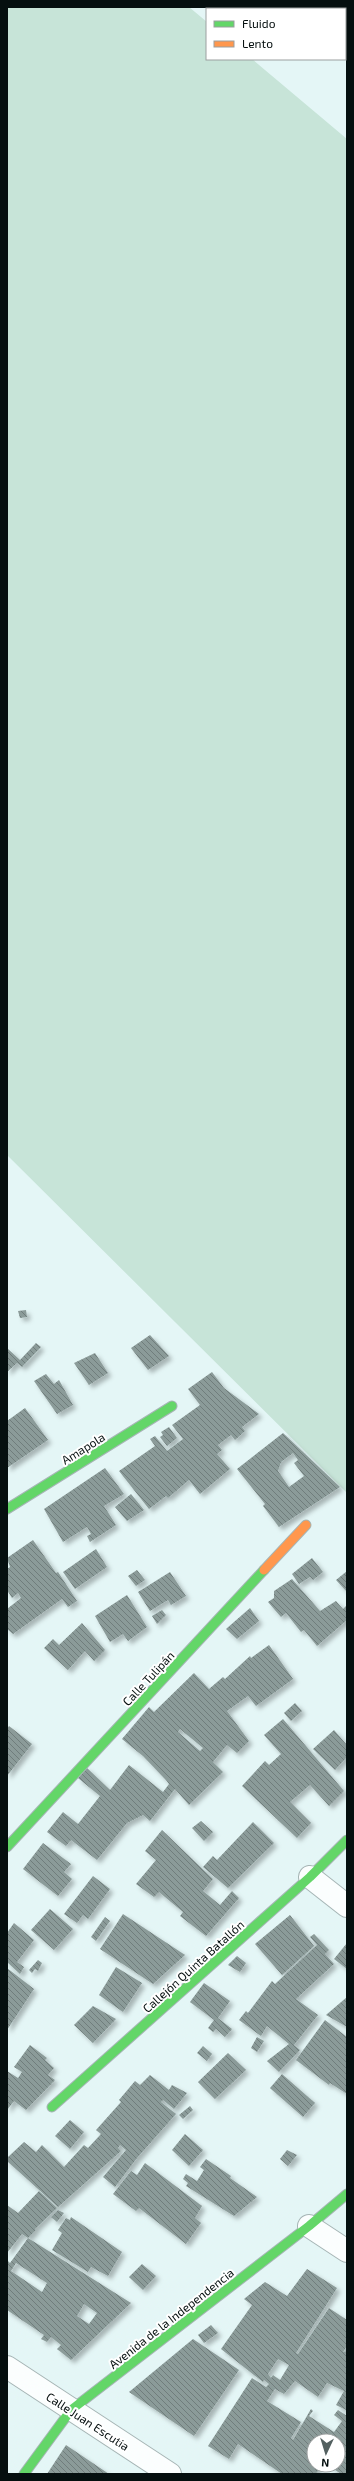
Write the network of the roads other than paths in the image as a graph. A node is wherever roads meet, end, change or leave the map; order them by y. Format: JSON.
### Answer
{"nodes":[{"id":1,"x":172,"y":1406,"type":"dead end"},
{"id":2,"x":7,"y":1510,"type":"edge"},
{"id":3,"x":306,"y":1525,"type":"dead end"},
{"id":4,"x":347,"y":1840,"type":"edge"},
{"id":5,"x":7,"y":1847,"type":"edge"},
{"id":6,"x":310,"y":1877,"type":"junction"},
{"id":7,"x":347,"y":1906,"type":"edge"},
{"id":8,"x":52,"y":2108,"type":"dead end"},
{"id":9,"x":347,"y":2194,"type":"edge"},
{"id":10,"x":309,"y":2226,"type":"junction"},
{"id":11,"x":347,"y":2251,"type":"edge"},
{"id":12,"x":7,"y":2367,"type":"edge"},
{"id":13,"x":72,"y":2410,"type":"junction"},
{"id":14,"x":24,"y":2474,"type":"edge"},
{"id":15,"x":170,"y":2474,"type":"edge"}],
"edges":[{"from":1,"to":2,"type":"street","name":"Amapola"},
{"from":3,"to":5,"type":"street","name":"Calle Tulipán"},
{"from":4,"to":6,"type":"street","name":"Callejón Quinta Batallón"},
{"from":6,"to":7,"type":"street"},
{"from":6,"to":8,"type":"street","name":"Callejón Quinta Batallón"},
{"from":9,"to":10,"type":"street","name":"Avenida de la Independencia"},
{"from":10,"to":11,"type":"street"},
{"from":10,"to":13,"type":"street","name":"Avenida de la Independencia"},
{"from":12,"to":13,"type":"street","name":"Calle Juan Escutia"},
{"from":13,"to":14,"type":"street","name":"Avenida de la Independencia"},
{"from":13,"to":15,"type":"street","name":"Calle Juan Escutia"}]}
